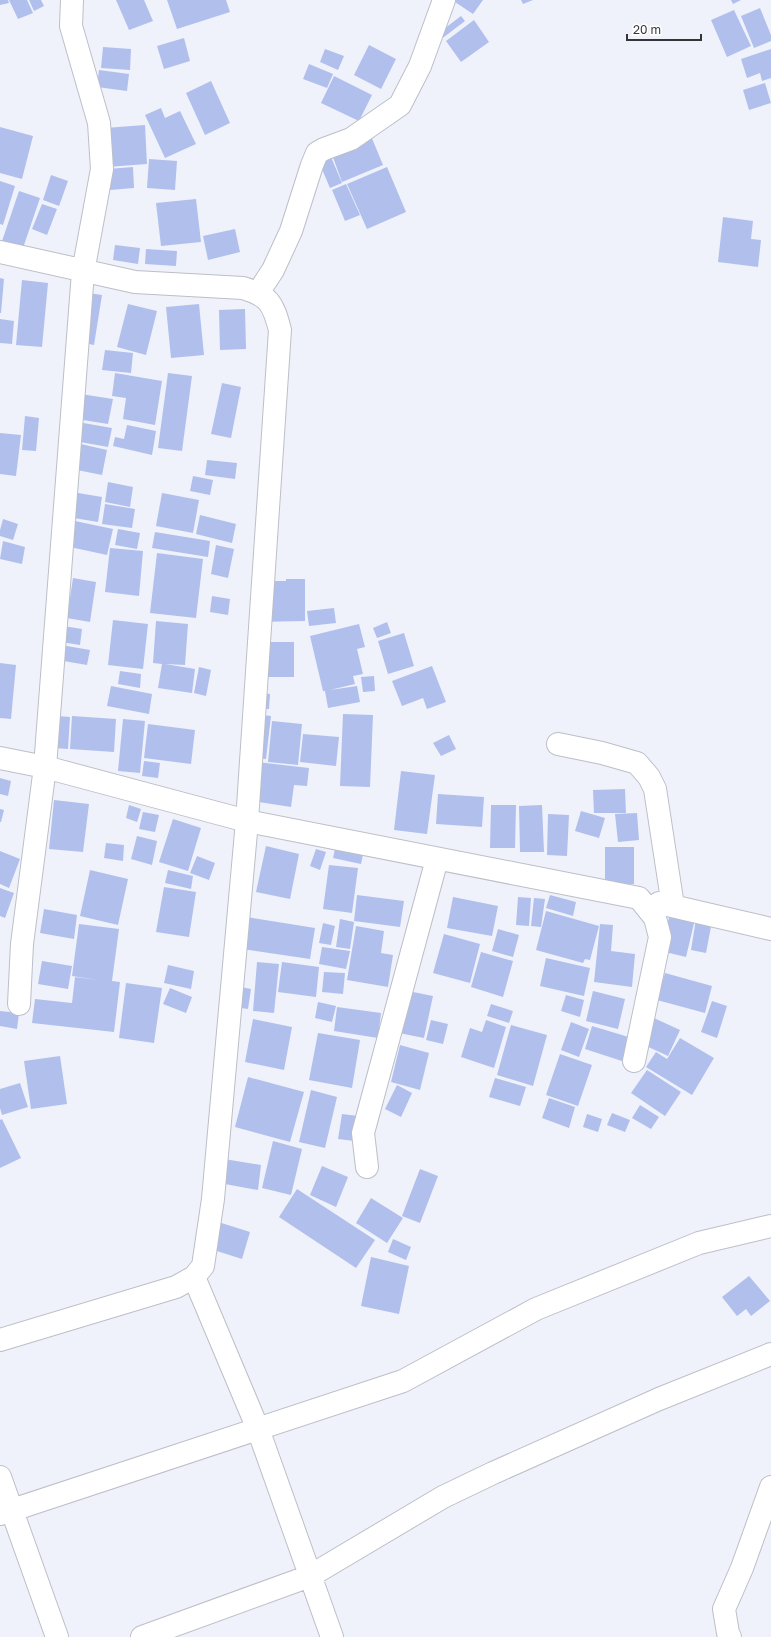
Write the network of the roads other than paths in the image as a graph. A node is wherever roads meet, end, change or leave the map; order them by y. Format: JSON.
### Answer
{"nodes":[{"id":1,"x":72,"y":0,"type":"edge"},
{"id":2,"x":444,"y":0,"type":"edge"},
{"id":3,"x":0,"y":252,"type":"edge"},
{"id":4,"x":83,"y":272,"type":"junction"},
{"id":5,"x":258,"y":293,"type":"junction"},
{"id":6,"x":558,"y":744,"type":"dead end"},
{"id":7,"x":0,"y":758,"type":"edge"},
{"id":8,"x":45,"y":767,"type":"junction"},
{"id":9,"x":247,"y":821,"type":"junction"},
{"id":10,"x":437,"y":860,"type":"junction"},
{"id":11,"x":639,"y":898,"type":"junction"},
{"id":12,"x":673,"y":906,"type":"junction"},
{"id":13,"x":771,"y":929,"type":"edge"},
{"id":14,"x":19,"y":1004,"type":"dead end"},
{"id":15,"x":634,"y":1061,"type":"dead end"},
{"id":16,"x":367,"y":1167,"type":"dead end"},
{"id":17,"x":771,"y":1226,"type":"edge"},
{"id":18,"x":194,"y":1277,"type":"junction"},
{"id":19,"x":0,"y":1340,"type":"edge"},
{"id":20,"x":771,"y":1354,"type":"edge"},
{"id":21,"x":258,"y":1429,"type":"junction"},
{"id":22,"x":0,"y":1477,"type":"edge"},
{"id":23,"x":771,"y":1488,"type":"edge"},
{"id":24,"x":6,"y":1512,"type":"edge"},
{"id":25,"x":310,"y":1576,"type":"junction"},
{"id":26,"x":56,"y":1637,"type":"edge"},
{"id":27,"x":142,"y":1637,"type":"edge"},
{"id":28,"x":332,"y":1637,"type":"edge"},
{"id":29,"x":730,"y":1637,"type":"edge"}],
"edges":[{"from":1,"to":4,"type":"street"},
{"from":2,"to":5,"type":"street"},
{"from":3,"to":4,"type":"street"},
{"from":4,"to":5,"type":"street"},
{"from":4,"to":8,"type":"street"},
{"from":5,"to":9,"type":"street"},
{"from":6,"to":12,"type":"street"},
{"from":7,"to":8,"type":"street"},
{"from":8,"to":9,"type":"street"},
{"from":8,"to":14,"type":"street"},
{"from":9,"to":10,"type":"street"},
{"from":9,"to":18,"type":"street"},
{"from":10,"to":11,"type":"street"},
{"from":10,"to":16,"type":"street"},
{"from":11,"to":12,"type":"street"},
{"from":11,"to":15,"type":"street"},
{"from":12,"to":13,"type":"street"},
{"from":17,"to":21,"type":"street"},
{"from":18,"to":19,"type":"street"},
{"from":18,"to":21,"type":"street"},
{"from":20,"to":25,"type":"street"},
{"from":21,"to":24,"type":"street"},
{"from":21,"to":25,"type":"street"},
{"from":22,"to":24,"type":"street"},
{"from":23,"to":29,"type":"street"},
{"from":24,"to":26,"type":"street"},
{"from":25,"to":27,"type":"street"},
{"from":25,"to":28,"type":"street"}]}
